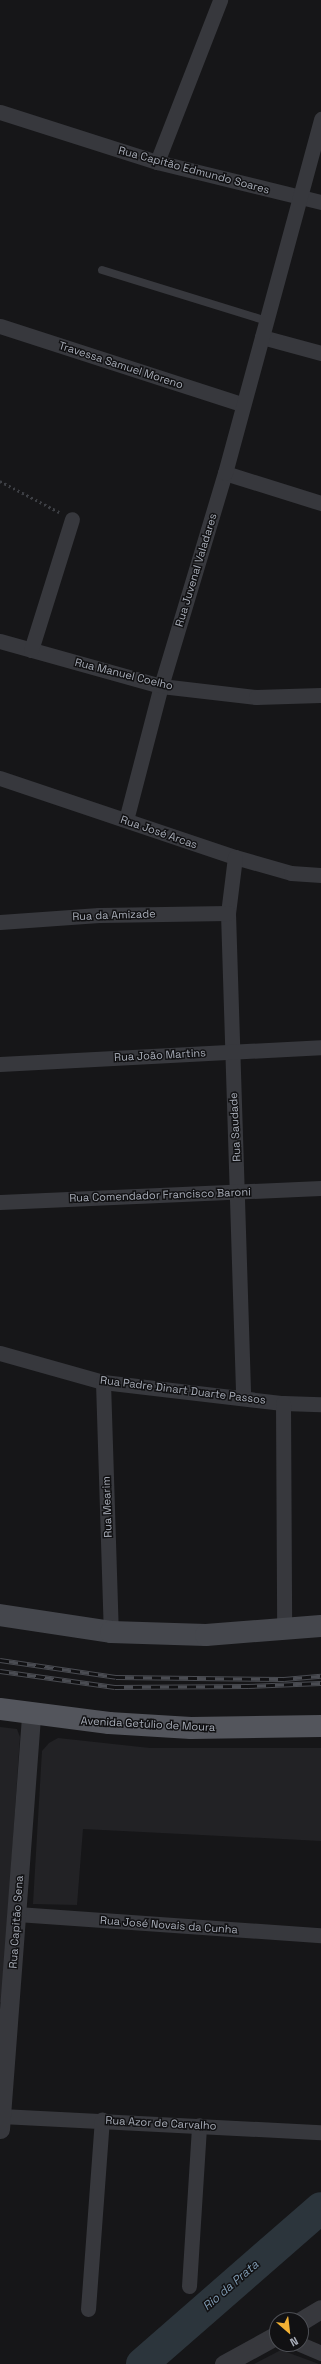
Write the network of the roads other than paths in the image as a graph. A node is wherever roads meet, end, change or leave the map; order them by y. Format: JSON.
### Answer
{"nodes":[{"id":1,"x":220,"y":0,"type":"edge"},
{"id":2,"x":0,"y":112,"type":"edge"},
{"id":3,"x":321,"y":119,"type":"edge"},
{"id":4,"x":157,"y":162,"type":"junction"},
{"id":5,"x":298,"y":197,"type":"junction"},
{"id":6,"x":321,"y":202,"type":"edge"},
{"id":7,"x":102,"y":270,"type":"dead end"},
{"id":8,"x":264,"y":320,"type":"junction"},
{"id":9,"x":0,"y":326,"type":"edge"},
{"id":10,"x":262,"y":337,"type":"junction"},
{"id":11,"x":321,"y":353,"type":"edge"},
{"id":12,"x":242,"y":404,"type":"junction"},
{"id":13,"x":225,"y":473,"type":"junction"},
{"id":14,"x":321,"y":502,"type":"edge"},
{"id":15,"x":72,"y":519,"type":"road end"},
{"id":16,"x":0,"y":641,"type":"edge"},
{"id":17,"x":31,"y":650,"type":"junction"},
{"id":18,"x":161,"y":686,"type":"junction"},
{"id":19,"x":321,"y":695,"type":"edge"},
{"id":20,"x":0,"y":778,"type":"edge"},
{"id":21,"x":126,"y":820,"type":"junction"},
{"id":22,"x":235,"y":857,"type":"junction"},
{"id":23,"x":321,"y":875,"type":"edge"},
{"id":24,"x":228,"y":913,"type":"junction"},
{"id":25,"x":0,"y":922,"type":"edge"},
{"id":26,"x":321,"y":1047,"type":"edge"},
{"id":27,"x":231,"y":1052,"type":"junction"},
{"id":28,"x":0,"y":1064,"type":"edge"},
{"id":29,"x":321,"y":1188,"type":"edge"},
{"id":30,"x":238,"y":1192,"type":"junction"},
{"id":31,"x":0,"y":1202,"type":"edge"},
{"id":32,"x":0,"y":1353,"type":"edge"},
{"id":33,"x":103,"y":1382,"type":"junction"},
{"id":34,"x":243,"y":1397,"type":"junction"},
{"id":35,"x":283,"y":1403,"type":"junction"},
{"id":36,"x":321,"y":1404,"type":"edge"},
{"id":37,"x":0,"y":1615,"type":"edge"},
{"id":38,"x":321,"y":1626,"type":"edge"},
{"id":39,"x":284,"y":1628,"type":"junction"},
{"id":40,"x":111,"y":1632,"type":"junction"},
{"id":41,"x":0,"y":1709,"type":"edge"},
{"id":42,"x":31,"y":1715,"type":"junction"},
{"id":43,"x":321,"y":1726,"type":"edge"},
{"id":44,"x":17,"y":1914,"type":"junction"},
{"id":45,"x":321,"y":1935,"type":"edge"},
{"id":46,"x":102,"y":2120,"type":"junction"},
{"id":47,"x":0,"y":2122,"type":"edge"},
{"id":48,"x":199,"y":2125,"type":"junction"},
{"id":49,"x":321,"y":2132,"type":"edge"},
{"id":50,"x":189,"y":2286,"type":"dead end"},
{"id":51,"x":88,"y":2309,"type":"dead end"},
{"id":52,"x":321,"y":2309,"type":"edge"},
{"id":53,"x":309,"y":2316,"type":"edge"},
{"id":54,"x":269,"y":2339,"type":"edge"},
{"id":55,"x":309,"y":2348,"type":"edge"},
{"id":56,"x":321,"y":2353,"type":"edge"},
{"id":57,"x":224,"y":2364,"type":"edge"}],
"edges":[{"from":1,"to":4,"type":"street"},
{"from":2,"to":4,"type":"street","name":"Rua Capitão Edmundo Soares"},
{"from":3,"to":5,"type":"street","name":"Rua Juvenal Valadares"},
{"from":4,"to":5,"type":"street","name":"Rua Capitão Edmundo Soares"},
{"from":5,"to":6,"type":"street","name":"Rua Capitão Edmundo Soares"},
{"from":5,"to":8,"type":"street","name":"Rua Juvenal Valadares"},
{"from":7,"to":8,"type":"lane"},
{"from":8,"to":10,"type":"street","name":"Rua Juvenal Valadares"},
{"from":9,"to":12,"type":"street","name":"Travessa Samuel Moreno"},
{"from":10,"to":11,"type":"street"},
{"from":10,"to":12,"type":"street","name":"Rua Juvenal Valadares"},
{"from":12,"to":13,"type":"street","name":"Rua Juvenal Valadares"},
{"from":13,"to":14,"type":"street"},
{"from":13,"to":18,"type":"street","name":"Rua Juvenal Valadares"},
{"from":15,"to":17,"type":"street"},
{"from":16,"to":17,"type":"street","name":"Rua Manuel Coelho"},
{"from":17,"to":18,"type":"street","name":"Rua Manuel Coelho"},
{"from":18,"to":19,"type":"street","name":"Rua Manuel Coelho"},
{"from":18,"to":21,"type":"street","name":"Rua Juvenal Valadares"},
{"from":20,"to":21,"type":"street","name":"Rua José Arcas"},
{"from":21,"to":22,"type":"street","name":"Rua José Arcas"},
{"from":22,"to":23,"type":"street","name":"Rua José Arcas"},
{"from":22,"to":24,"type":"street","name":"Rua Saudade"},
{"from":24,"to":25,"type":"street","name":"Rua da Amizade"},
{"from":24,"to":27,"type":"street","name":"Rua Saudade"},
{"from":26,"to":27,"type":"street","name":"Rua João Martins"},
{"from":27,"to":28,"type":"street","name":"Rua João Martins"},
{"from":27,"to":30,"type":"street","name":"Rua Saudade"},
{"from":29,"to":30,"type":"street","name":"Rua Comendador Francisco Baroni"},
{"from":30,"to":31,"type":"street","name":"Rua Comendador Francisco Baroni"},
{"from":30,"to":34,"type":"street","name":"Rua Saudade"},
{"from":32,"to":33,"type":"street","name":"Rua Padre Dinart Duarte Passos"},
{"from":33,"to":34,"type":"street","name":"Rua Padre Dinart Duarte Passos"},
{"from":33,"to":40,"type":"street","name":"Rua Mearim"},
{"from":34,"to":35,"type":"street","name":"Rua Padre Dinart Duarte Passos"},
{"from":35,"to":36,"type":"street","name":"Rua Padre Dinart Duarte Passos"},
{"from":35,"to":39,"type":"street"},
{"from":37,"to":40,"type":"main road"},
{"from":38,"to":39,"type":"main road"},
{"from":39,"to":40,"type":"main road"},
{"from":41,"to":42,"type":"main road","name":"Avenida Getúlio de Moura"},
{"from":42,"to":43,"type":"main road","name":"Avenida Getúlio de Moura"},
{"from":42,"to":44,"type":"street","name":"Rua Capitão Sena"},
{"from":44,"to":45,"type":"street","name":"Rua José Novais da Cunha"},
{"from":44,"to":47,"type":"street","name":"Rua Capitão Sena"},
{"from":46,"to":47,"type":"street","name":"Rua Azor de Carvalho"},
{"from":46,"to":48,"type":"street","name":"Rua Azor de Carvalho"},
{"from":46,"to":51,"type":"street"},
{"from":48,"to":49,"type":"street","name":"Rua Azor de Carvalho"},
{"from":48,"to":50,"type":"street"},
{"from":52,"to":53,"type":"street"},
{"from":54,"to":57,"type":"street"},
{"from":55,"to":56,"type":"street"}]}
